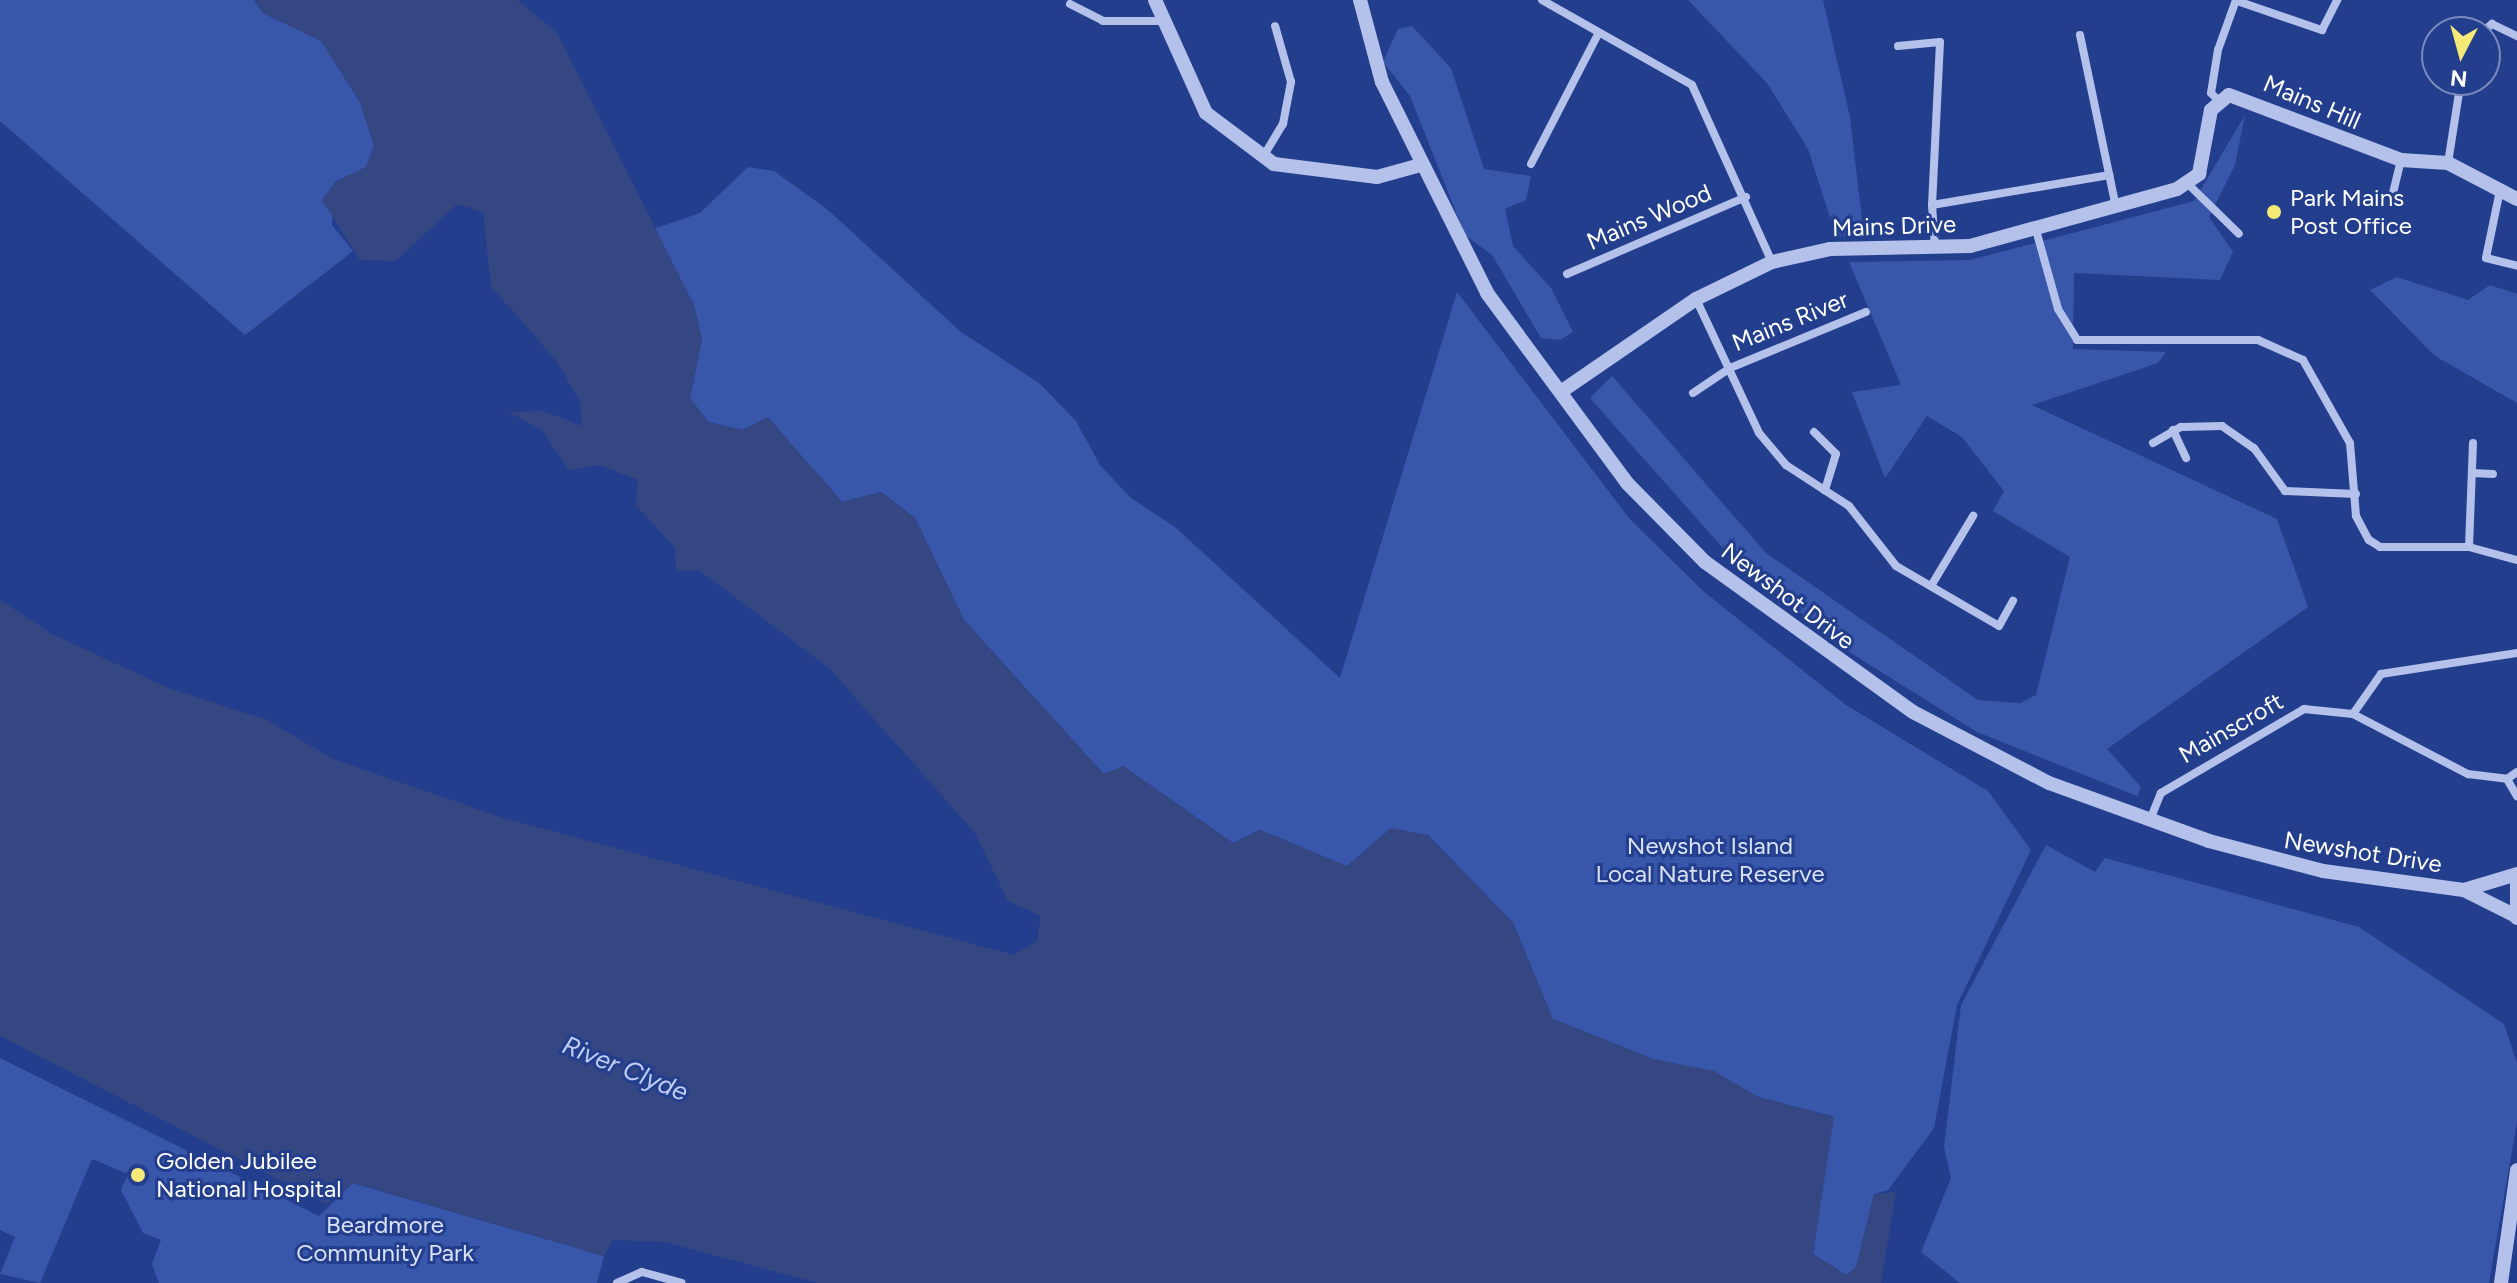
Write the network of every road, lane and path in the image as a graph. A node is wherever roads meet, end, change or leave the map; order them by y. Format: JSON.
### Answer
{"nodes":[{"id":1,"x":1155,"y":0,"type":"edge"},
{"id":2,"x":1360,"y":0,"type":"edge"},
{"id":3,"x":1542,"y":0,"type":"edge"},
{"id":4,"x":2337,"y":0,"type":"edge"},
{"id":5,"x":2238,"y":1,"type":"edge"},
{"id":6,"x":1070,"y":4,"type":"dead end"},
{"id":7,"x":1166,"y":21,"type":"junction"},
{"id":8,"x":1275,"y":26,"type":"dead end"},
{"id":9,"x":1598,"y":34,"type":"junction"},
{"id":10,"x":2080,"y":35,"type":"dead end"},
{"id":11,"x":1898,"y":46,"type":"dead end"},
{"id":12,"x":2458,"y":96,"type":"edge"},
{"id":13,"x":2215,"y":105,"type":"junction"},
{"id":14,"x":1263,"y":157,"type":"junction"},
{"id":15,"x":2401,"y":160,"type":"junction"},
{"id":16,"x":2448,"y":163,"type":"junction"},
{"id":17,"x":1531,"y":164,"type":"dead end"},
{"id":18,"x":1421,"y":165,"type":"junction"},
{"id":19,"x":2109,"y":175,"type":"junction"},
{"id":20,"x":2188,"y":184,"type":"junction"},
{"id":21,"x":2499,"y":195,"type":"junction"},
{"id":22,"x":1746,"y":197,"type":"junction"},
{"id":23,"x":2517,"y":199,"type":"edge"},
{"id":24,"x":2391,"y":201,"type":"dead end"},
{"id":25,"x":1932,"y":205,"type":"junction"},
{"id":26,"x":2116,"y":208,"type":"junction"},
{"id":27,"x":2036,"y":230,"type":"junction"},
{"id":28,"x":2239,"y":234,"type":"dead end"},
{"id":29,"x":1935,"y":247,"type":"junction"},
{"id":30,"x":1772,"y":262,"type":"junction"},
{"id":31,"x":2517,"y":266,"type":"edge"},
{"id":32,"x":1567,"y":274,"type":"dead end"},
{"id":33,"x":1696,"y":299,"type":"junction"},
{"id":34,"x":1866,"y":312,"type":"dead end"},
{"id":35,"x":1730,"y":368,"type":"junction"},
{"id":36,"x":1562,"y":391,"type":"junction"},
{"id":37,"x":1693,"y":393,"type":"dead end"},
{"id":38,"x":2173,"y":430,"type":"junction"},
{"id":39,"x":1814,"y":432,"type":"dead end"},
{"id":40,"x":2153,"y":443,"type":"dead end"},
{"id":41,"x":2473,"y":443,"type":"dead end"},
{"id":42,"x":2186,"y":458,"type":"dead end"},
{"id":43,"x":2472,"y":473,"type":"junction"},
{"id":44,"x":2493,"y":474,"type":"dead end"},
{"id":45,"x":1825,"y":490,"type":"junction"},
{"id":46,"x":2356,"y":494,"type":"junction"},
{"id":47,"x":1973,"y":516,"type":"dead end"},
{"id":48,"x":2469,"y":547,"type":"junction"},
{"id":49,"x":2517,"y":560,"type":"edge"},
{"id":50,"x":1931,"y":586,"type":"junction"},
{"id":51,"x":2013,"y":601,"type":"dead end"},
{"id":52,"x":2517,"y":653,"type":"edge"},
{"id":53,"x":2353,"y":714,"type":"junction"},
{"id":54,"x":2517,"y":772,"type":"edge"},
{"id":55,"x":2507,"y":779,"type":"junction"},
{"id":56,"x":2517,"y":796,"type":"edge"},
{"id":57,"x":2150,"y":820,"type":"junction"},
{"id":58,"x":2517,"y":875,"type":"edge"},
{"id":59,"x":2464,"y":890,"type":"junction"},
{"id":60,"x":2516,"y":917,"type":"edge"},
{"id":61,"x":2517,"y":1170,"type":"edge"},
{"id":62,"x":617,"y":1283,"type":"edge"},
{"id":63,"x":682,"y":1283,"type":"edge"},
{"id":64,"x":2501,"y":1283,"type":"edge"}],
"edges":[{"from":1,"to":7,"type":"street"},
{"from":2,"to":18,"type":"street","name":"Newshot Drive"},
{"from":3,"to":9,"type":"street","name":"Mains Wood"},
{"from":4,"to":5,"type":"street"},
{"from":5,"to":13,"type":"street"},
{"from":6,"to":7,"type":"street"},
{"from":7,"to":14,"type":"street"},
{"from":8,"to":14,"type":"street"},
{"from":9,"to":17,"type":"street"},
{"from":9,"to":22,"type":"street","name":"Mains Wood"},
{"from":10,"to":19,"type":"street"},
{"from":11,"to":25,"type":"street"},
{"from":12,"to":16,"type":"street"},
{"from":13,"to":15,"type":"street","name":"Mains Hill"},
{"from":13,"to":20,"type":"street"},
{"from":14,"to":18,"type":"street"},
{"from":15,"to":16,"type":"street","name":"Mains Hill"},
{"from":15,"to":24,"type":"street"},
{"from":16,"to":21,"type":"street","name":"Mains Hill"},
{"from":18,"to":36,"type":"street","name":"Newshot Drive"},
{"from":19,"to":25,"type":"street"},
{"from":19,"to":26,"type":"street"},
{"from":20,"to":26,"type":"street","name":"Mains Drive"},
{"from":20,"to":28,"type":"street"},
{"from":21,"to":23,"type":"street","name":"Mains Hill"},
{"from":21,"to":31,"type":"street"},
{"from":22,"to":30,"type":"street","name":"Mains Wood"},
{"from":22,"to":32,"type":"street","name":"Mains Wood"},
{"from":25,"to":29,"type":"street"},
{"from":26,"to":27,"type":"street","name":"Mains Drive"},
{"from":27,"to":29,"type":"street","name":"Mains Drive"},
{"from":27,"to":46,"type":"street"},
{"from":29,"to":30,"type":"street","name":"Mains Drive"},
{"from":30,"to":33,"type":"street","name":"Mains Drive"},
{"from":33,"to":35,"type":"street","name":"Mains River"},
{"from":33,"to":36,"type":"street","name":"Mains Drive"},
{"from":34,"to":35,"type":"street","name":"Mains River"},
{"from":35,"to":37,"type":"street","name":"Mains River"},
{"from":35,"to":45,"type":"street","name":"Mains River"},
{"from":36,"to":57,"type":"street","name":"Newshot Drive"},
{"from":38,"to":40,"type":"street"},
{"from":38,"to":42,"type":"street"},
{"from":38,"to":46,"type":"street"},
{"from":39,"to":45,"type":"street"},
{"from":41,"to":43,"type":"street"},
{"from":43,"to":44,"type":"street"},
{"from":43,"to":48,"type":"street"},
{"from":45,"to":50,"type":"street","name":"Mains River"},
{"from":46,"to":48,"type":"street"},
{"from":47,"to":50,"type":"street"},
{"from":48,"to":49,"type":"street"},
{"from":50,"to":51,"type":"street","name":"Mains River"},
{"from":52,"to":53,"type":"street"},
{"from":53,"to":55,"type":"street","name":"Mainscroft"},
{"from":53,"to":57,"type":"street","name":"Mainscroft"},
{"from":54,"to":55,"type":"street"},
{"from":55,"to":56,"type":"street"},
{"from":57,"to":59,"type":"street","name":"Newshot Drive"},
{"from":58,"to":59,"type":"street","name":"Newshot Drive"},
{"from":58,"to":60,"type":"street"},
{"from":59,"to":60,"type":"street","name":"Newshot Drive"},
{"from":61,"to":64,"type":"street"},
{"from":62,"to":63,"type":"street"}]}
